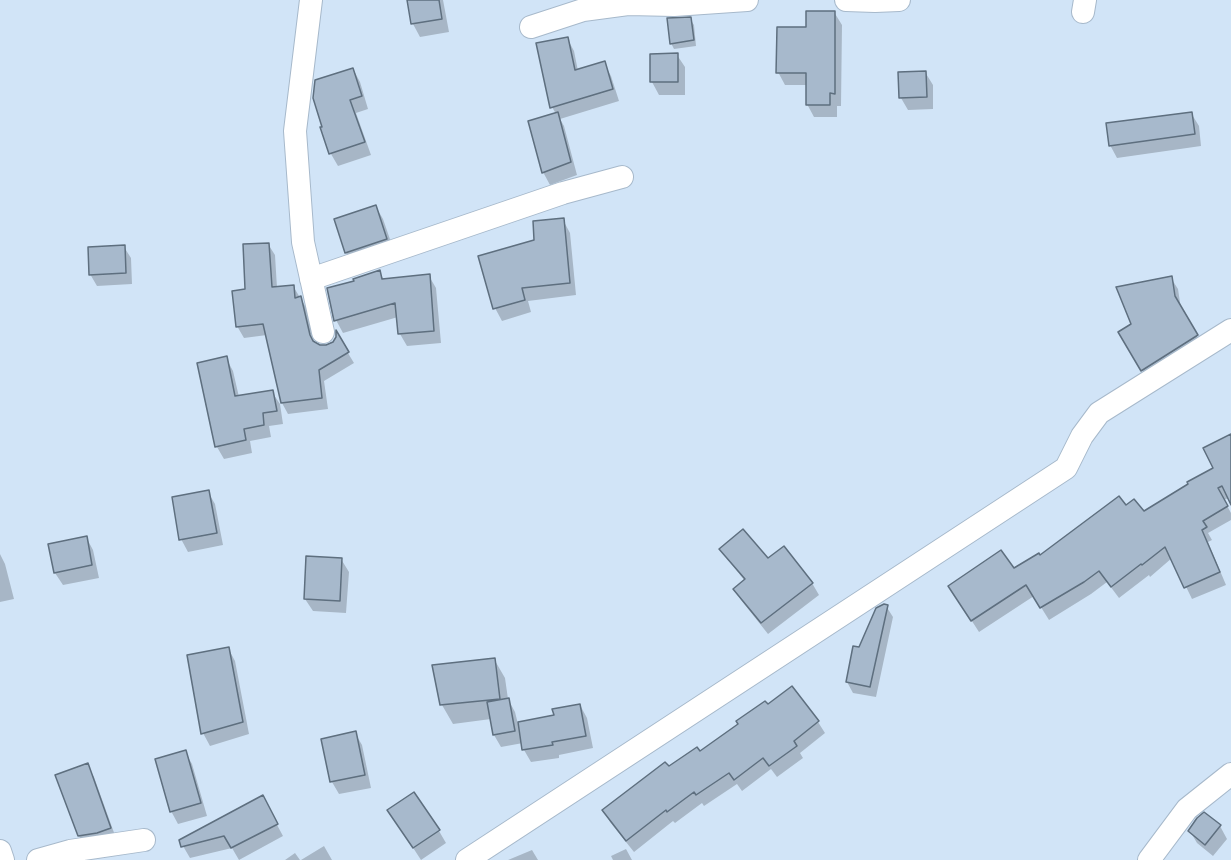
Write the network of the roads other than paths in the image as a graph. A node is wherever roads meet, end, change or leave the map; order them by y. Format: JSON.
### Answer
{"nodes":[{"id":1,"x":311,"y":0,"type":"edge"},
{"id":2,"x":747,"y":0,"type":"edge"},
{"id":3,"x":846,"y":0,"type":"edge"},
{"id":4,"x":899,"y":0,"type":"edge"},
{"id":5,"x":531,"y":27,"type":"dead end"},
{"id":6,"x":622,"y":177,"type":"dead end"},
{"id":7,"x":311,"y":279,"type":"junction"},
{"id":8,"x":1231,"y":330,"type":"edge"},
{"id":9,"x":323,"y":332,"type":"dead end"},
{"id":10,"x":1231,"y":774,"type":"edge"},
{"id":11,"x":144,"y":840,"type":"dead end"},
{"id":12,"x":0,"y":851,"type":"edge"},
{"id":13,"x":3,"y":860,"type":"edge"},
{"id":14,"x":38,"y":860,"type":"edge"},
{"id":15,"x":467,"y":860,"type":"edge"},
{"id":16,"x":1149,"y":860,"type":"edge"}],
"edges":[{"from":1,"to":7,"type":"street"},
{"from":2,"to":5,"type":"street"},
{"from":3,"to":4,"type":"street"},
{"from":6,"to":7,"type":"street"},
{"from":7,"to":9,"type":"street"},
{"from":8,"to":15,"type":"street"},
{"from":10,"to":16,"type":"street"},
{"from":11,"to":14,"type":"street"},
{"from":12,"to":13,"type":"street"}]}
